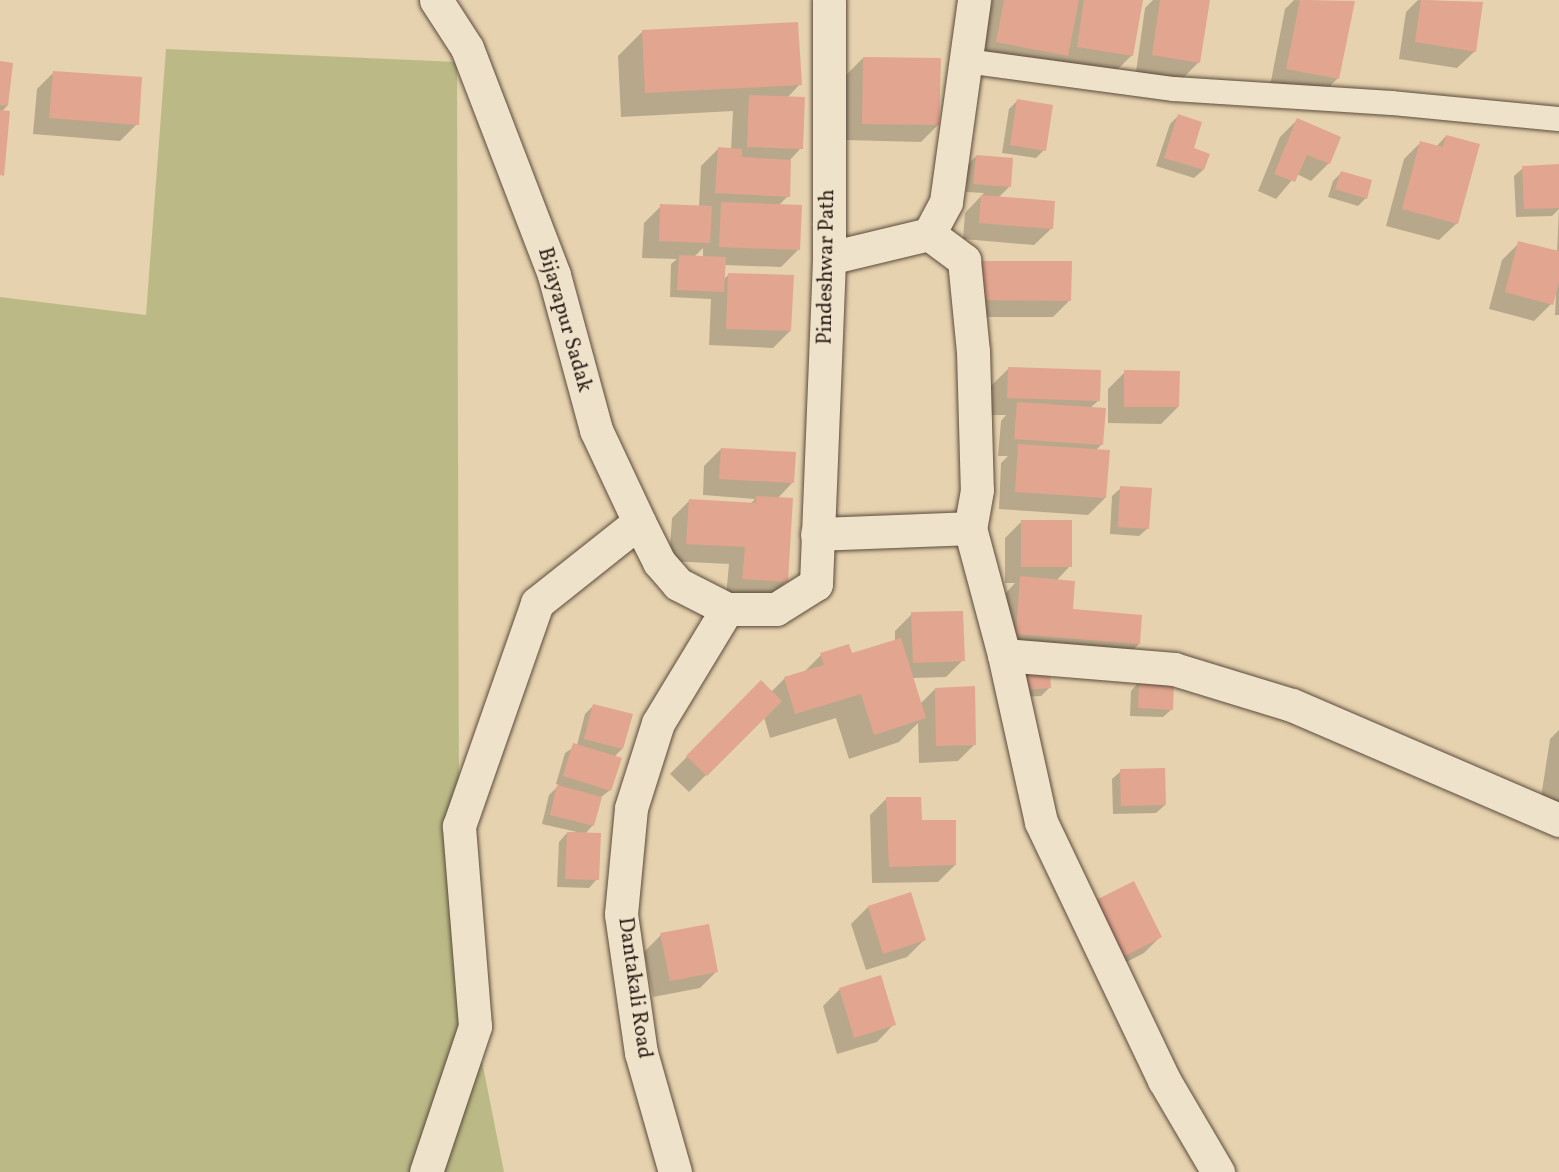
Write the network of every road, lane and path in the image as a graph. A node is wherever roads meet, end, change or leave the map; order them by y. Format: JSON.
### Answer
{"nodes":[{"id":1,"x":436,"y":0,"type":"edge"},
{"id":2,"x":829,"y":0,"type":"edge"},
{"id":3,"x":974,"y":0,"type":"edge"},
{"id":4,"x":966,"y":61,"type":"junction"},
{"id":5,"x":1559,"y":119,"type":"edge"},
{"id":6,"x":929,"y":234,"type":"junction"},
{"id":7,"x":829,"y":258,"type":"junction"},
{"id":8,"x":639,"y":522,"type":"junction"},
{"id":9,"x":970,"y":528,"type":"junction"},
{"id":10,"x":817,"y":534,"type":"junction"},
{"id":11,"x":727,"y":609,"type":"junction"},
{"id":12,"x":1004,"y":655,"type":"junction"},
{"id":13,"x":1559,"y":820,"type":"edge"},
{"id":14,"x":426,"y":1172,"type":"edge"},
{"id":15,"x":675,"y":1172,"type":"edge"},
{"id":16,"x":1218,"y":1172,"type":"edge"}],
"edges":[{"from":1,"to":8,"type":"street","name":"Bijayapur Sadak"},
{"from":2,"to":7,"type":"street","name":"Pindeshwar Path"},
{"from":3,"to":4,"type":"street"},
{"from":4,"to":5,"type":"lane"},
{"from":4,"to":6,"type":"street"},
{"from":6,"to":7,"type":"street"},
{"from":6,"to":9,"type":"street"},
{"from":7,"to":10,"type":"street","name":"Pindeshwar Path"},
{"from":8,"to":11,"type":"street","name":"Bijayapur Sadak"},
{"from":8,"to":14,"type":"street"},
{"from":9,"to":10,"type":"street"},
{"from":9,"to":12,"type":"street"},
{"from":10,"to":11,"type":"street"},
{"from":11,"to":15,"type":"street","name":"Dantakali Road"},
{"from":12,"to":13,"type":"street"},
{"from":12,"to":16,"type":"street"}]}
